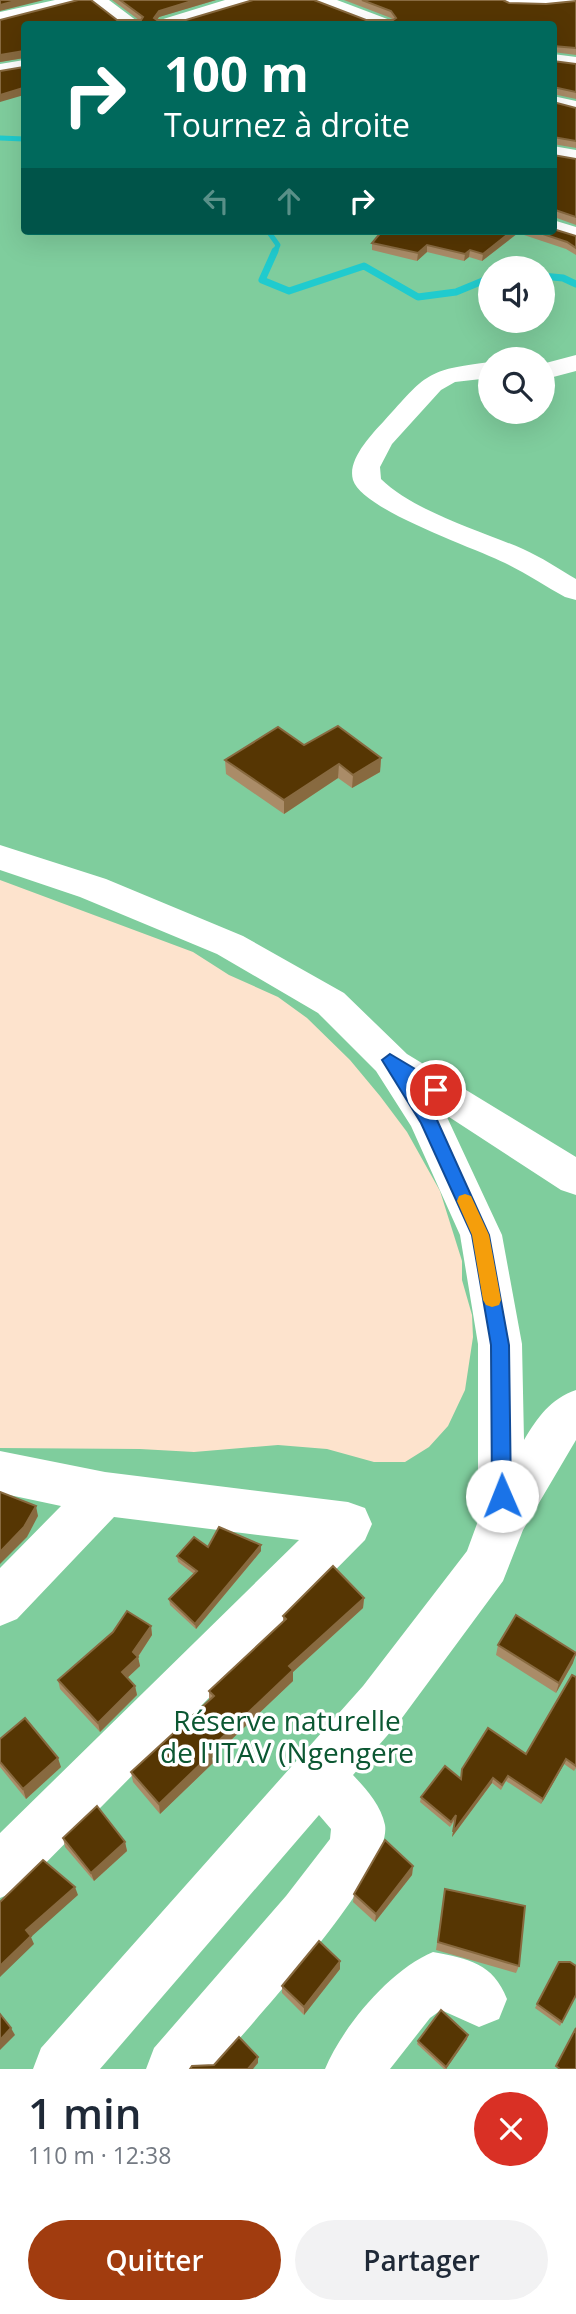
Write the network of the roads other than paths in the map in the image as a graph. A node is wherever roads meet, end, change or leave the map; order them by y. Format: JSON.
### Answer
{"nodes":[{"id":1,"x":80,"y":0,"type":"edge"},
{"id":2,"x":97,"y":0,"type":"edge"},
{"id":3,"x":183,"y":0,"type":"edge"},
{"id":4,"x":245,"y":0,"type":"edge"},
{"id":5,"x":320,"y":0,"type":"edge"},
{"id":6,"x":572,"y":0,"type":"edge"},
{"id":7,"x":54,"y":3,"type":"edge"},
{"id":8,"x":514,"y":6,"type":"edge"},
{"id":9,"x":205,"y":13,"type":"junction"},
{"id":10,"x":576,"y":16,"type":"edge"},
{"id":11,"x":0,"y":18,"type":"edge"},
{"id":12,"x":127,"y":21,"type":"edge"},
{"id":13,"x":177,"y":21,"type":"edge"},
{"id":14,"x":222,"y":21,"type":"edge"},
{"id":15,"x":375,"y":21,"type":"edge"},
{"id":16,"x":557,"y":61,"type":"edge"},
{"id":17,"x":576,"y":63,"type":"edge"},
{"id":18,"x":21,"y":67,"type":"edge"},
{"id":19,"x":0,"y":71,"type":"edge"},
{"id":20,"x":557,"y":103,"type":"edge"},
{"id":21,"x":576,"y":107,"type":"edge"},
{"id":22,"x":557,"y":154,"type":"edge"},
{"id":23,"x":576,"y":157,"type":"edge"},
{"id":24,"x":557,"y":228,"type":"edge"},
{"id":25,"x":576,"y":234,"type":"edge"},
{"id":26,"x":576,"y":363,"type":"edge"},
{"id":27,"x":555,"y":369,"type":"edge"},
{"id":28,"x":478,"y":371,"type":"edge"},
{"id":29,"x":576,"y":591,"type":"edge"},
{"id":30,"x":0,"y":857,"type":"edge"},
{"id":31,"x":390,"y":1060,"type":"junction"},
{"id":32,"x":576,"y":1178,"type":"edge"},
{"id":33,"x":576,"y":1410,"type":"edge"},
{"id":34,"x":0,"y":1472,"type":"edge"},
{"id":35,"x":105,"y":1494,"type":"junction"},
{"id":36,"x":502,"y":1521,"type":"junction"},
{"id":37,"x":0,"y":1602,"type":"edge"},
{"id":38,"x":318,"y":1776,"type":"junction"},
{"id":39,"x":0,"y":1871,"type":"edge"},
{"id":40,"x":480,"y":1999,"type":"dead end"},
{"id":41,"x":62,"y":2069,"type":"edge"},
{"id":42,"x":175,"y":2069,"type":"edge"},
{"id":43,"x":354,"y":2069,"type":"edge"}],
"edges":[{"from":1,"to":7,"type":"street"},
{"from":2,"to":12,"type":"street"},
{"from":3,"to":9,"type":"street"},
{"from":4,"to":9,"type":"street"},
{"from":5,"to":15,"type":"street"},
{"from":6,"to":8,"type":"street"},
{"from":7,"to":11,"type":"street"},
{"from":8,"to":10,"type":"street"},
{"from":9,"to":13,"type":"street"},
{"from":9,"to":14,"type":"street"},
{"from":16,"to":17,"type":"street"},
{"from":18,"to":19,"type":"street"},
{"from":20,"to":21,"type":"street"},
{"from":22,"to":23,"type":"street"},
{"from":24,"to":25,"type":"street"},
{"from":26,"to":27,"type":"street"},
{"from":28,"to":29,"type":"street"},
{"from":30,"to":31,"type":"street"},
{"from":31,"to":32,"type":"street"},
{"from":31,"to":36,"type":"street"},
{"from":33,"to":36,"type":"street"},
{"from":34,"to":35,"type":"street"},
{"from":35,"to":37,"type":"street"},
{"from":35,"to":39,"type":"street"},
{"from":36,"to":38,"type":"street"},
{"from":38,"to":41,"type":"street"},
{"from":38,"to":42,"type":"street"},
{"from":40,"to":43,"type":"street"}]}
